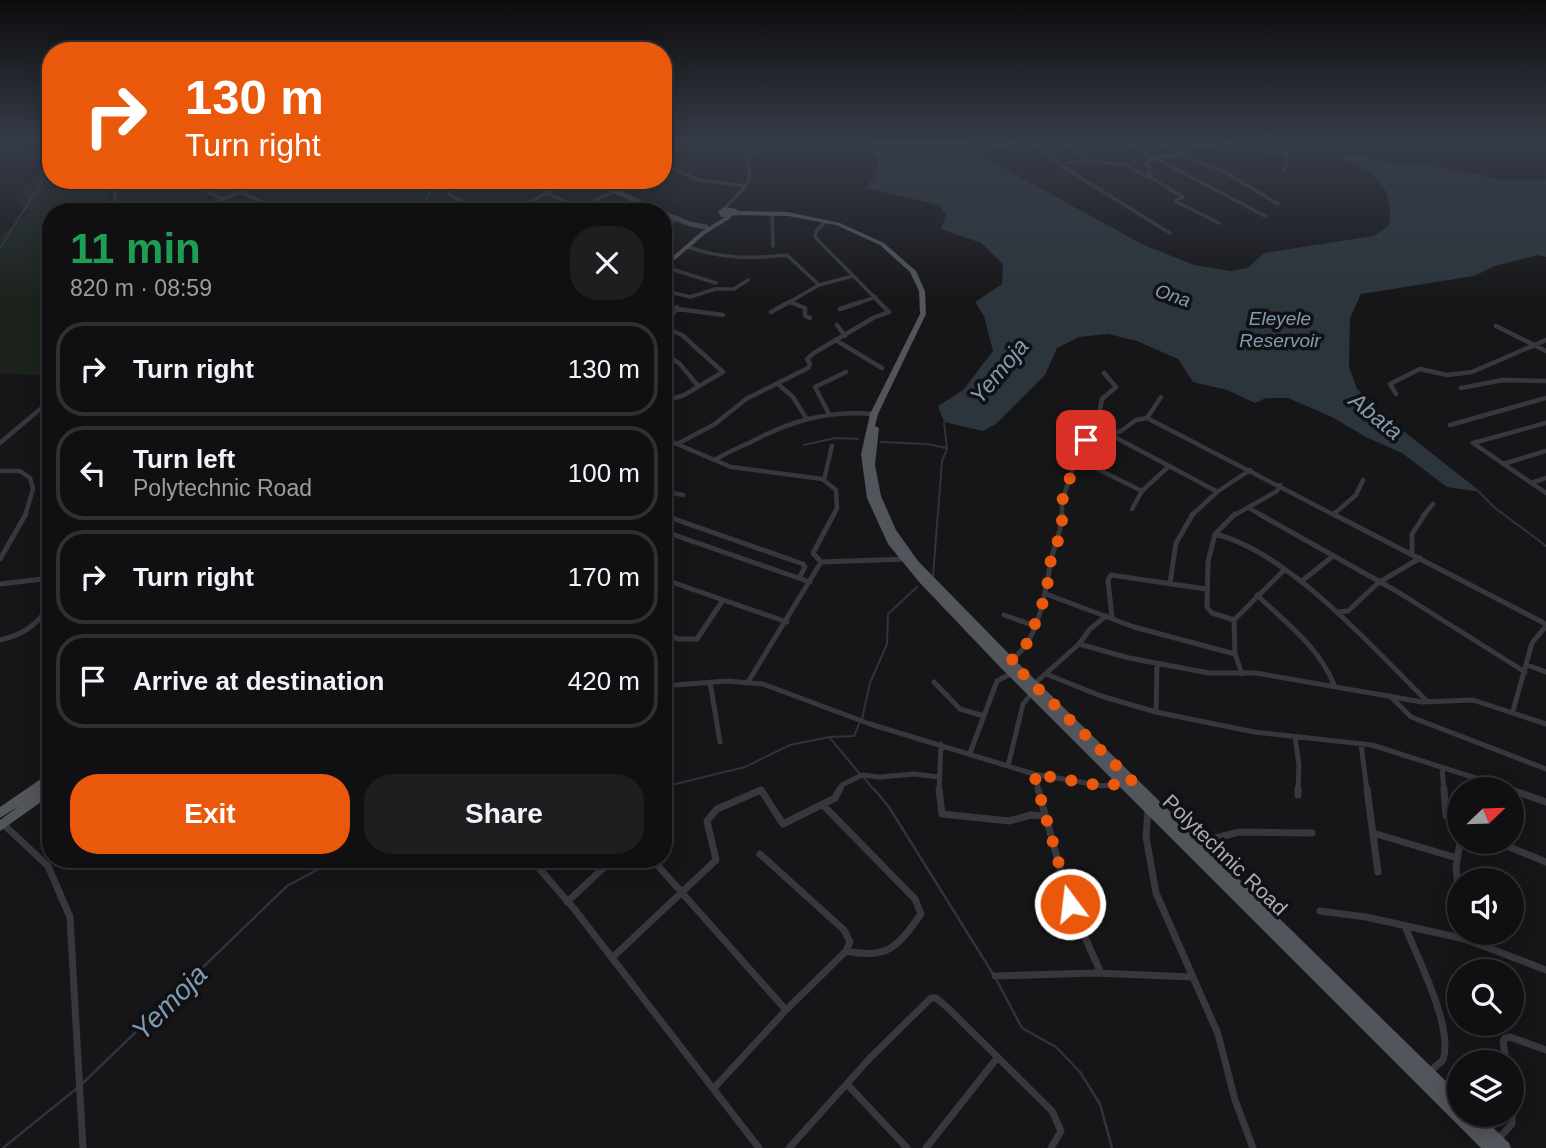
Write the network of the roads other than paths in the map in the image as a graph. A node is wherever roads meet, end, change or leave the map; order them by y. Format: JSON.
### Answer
{"nodes":[{"id":1,"x":210,"y":194,"type":"edge"},
{"id":2,"x":236,"y":194,"type":"edge"},
{"id":3,"x":243,"y":194,"type":"edge"},
{"id":4,"x":449,"y":194,"type":"edge"},
{"id":5,"x":545,"y":194,"type":"joint"},
{"id":6,"x":609,"y":194,"type":"edge"},
{"id":7,"x":620,"y":194,"type":"edge"},
{"id":8,"x":743,"y":194,"type":"edge"},
{"id":9,"x":1107,"y":194,"type":"edge"},
{"id":10,"x":1177,"y":194,"type":"edge"},
{"id":11,"x":1221,"y":194,"type":"edge"},
{"id":12,"x":1260,"y":194,"type":"edge"},
{"id":13,"x":222,"y":199,"type":"junction"},
{"id":14,"x":634,"y":200,"type":"junction"},
{"id":15,"x":213,"y":203,"type":"edge"},
{"id":16,"x":264,"y":203,"type":"edge"},
{"id":17,"x":466,"y":203,"type":"edge"},
{"id":18,"x":527,"y":203,"type":"edge"},
{"id":19,"x":569,"y":203,"type":"edge"},
{"id":20,"x":589,"y":203,"type":"edge"},
{"id":21,"x":630,"y":203,"type":"edge"},
{"id":22,"x":641,"y":203,"type":"edge"},
{"id":23,"x":1278,"y":204,"type":"dead end"},
{"id":24,"x":730,"y":211,"type":"junction"},
{"id":25,"x":772,"y":214,"type":"junction"},
{"id":26,"x":1265,"y":216,"type":"dead end"},
{"id":27,"x":672,"y":217,"type":"edge"},
{"id":28,"x":676,"y":219,"type":"junction"},
{"id":29,"x":827,"y":221,"type":"junction"},
{"id":30,"x":672,"y":222,"type":"edge"},
{"id":31,"x":1219,"y":223,"type":"dead end"},
{"id":32,"x":708,"y":227,"type":"junction"},
{"id":33,"x":1170,"y":233,"type":"dead end"},
{"id":34,"x":773,"y":246,"type":"dead end"},
{"id":35,"x":683,"y":249,"type":"junction"},
{"id":36,"x":672,"y":258,"type":"edge"},
{"id":37,"x":672,"y":269,"type":"edge"},
{"id":38,"x":853,"y":276,"type":"junction"},
{"id":39,"x":748,"y":280,"type":"dead end"},
{"id":40,"x":716,"y":283,"type":"dead end"},
{"id":41,"x":819,"y":285,"type":"junction"},
{"id":42,"x":672,"y":292,"type":"edge"},
{"id":43,"x":876,"y":297,"type":"junction"},
{"id":44,"x":790,"y":302,"type":"junction"},
{"id":45,"x":672,"y":307,"type":"edge"},
{"id":46,"x":677,"y":307,"type":"junction"},
{"id":47,"x":840,"y":309,"type":"dead end"},
{"id":48,"x":771,"y":312,"type":"dead end"},
{"id":49,"x":889,"y":312,"type":"junction"},
{"id":50,"x":672,"y":314,"type":"edge"},
{"id":51,"x":723,"y":315,"type":"dead end"},
{"id":52,"x":894,"y":317,"type":"dead end"},
{"id":53,"x":810,"y":318,"type":"dead end"},
{"id":54,"x":836,"y":325,"type":"dead end"},
{"id":55,"x":1496,"y":326,"type":"dead end"},
{"id":56,"x":672,"y":330,"type":"edge"},
{"id":57,"x":845,"y":336,"type":"junction"},
{"id":58,"x":1546,"y":340,"type":"edge"},
{"id":59,"x":837,"y":341,"type":"junction"},
{"id":60,"x":1532,"y":344,"type":"junction"},
{"id":61,"x":1546,"y":351,"type":"edge"},
{"id":62,"x":672,"y":360,"type":"edge"},
{"id":63,"x":882,"y":368,"type":"dead end"},
{"id":64,"x":846,"y":372,"type":"dead end"},
{"id":65,"x":1104,"y":373,"type":"dead end"},
{"id":66,"x":1546,"y":381,"type":"edge"},
{"id":67,"x":778,"y":384,"type":"junction"},
{"id":68,"x":698,"y":386,"type":"junction"},
{"id":69,"x":1461,"y":388,"type":"dead end"},
{"id":70,"x":1396,"y":394,"type":"dead end"},
{"id":71,"x":1161,"y":397,"type":"dead end"},
{"id":72,"x":1546,"y":398,"type":"edge"},
{"id":73,"x":672,"y":399,"type":"edge"},
{"id":74,"x":42,"y":408,"type":"edge"},
{"id":75,"x":829,"y":414,"type":"junction"},
{"id":76,"x":874,"y":414,"type":"junction"},
{"id":77,"x":806,"y":418,"type":"junction"},
{"id":78,"x":1147,"y":418,"type":"junction"},
{"id":79,"x":1546,"y":423,"type":"edge"},
{"id":80,"x":1450,"y":425,"type":"dead end"},
{"id":81,"x":1110,"y":434,"type":"junction"},
{"id":82,"x":672,"y":441,"type":"edge"},
{"id":83,"x":0,"y":443,"type":"edge"},
{"id":84,"x":679,"y":443,"type":"junction"},
{"id":85,"x":832,"y":446,"type":"dead end"},
{"id":86,"x":1546,"y":450,"type":"edge"},
{"id":87,"x":1077,"y":459,"type":"junction"},
{"id":88,"x":715,"y":460,"type":"junction"},
{"id":89,"x":1503,"y":464,"type":"junction"},
{"id":90,"x":1168,"y":467,"type":"junction"},
{"id":91,"x":1250,"y":470,"type":"junction"},
{"id":92,"x":0,"y":471,"type":"edge"},
{"id":93,"x":1546,"y":478,"type":"edge"},
{"id":94,"x":824,"y":480,"type":"junction"},
{"id":95,"x":1363,"y":480,"type":"dead end"},
{"id":96,"x":1531,"y":483,"type":"junction"},
{"id":97,"x":1280,"y":485,"type":"junction"},
{"id":98,"x":1142,"y":491,"type":"junction"},
{"id":99,"x":1216,"y":491,"type":"junction"},
{"id":100,"x":1546,"y":492,"type":"edge"},
{"id":101,"x":672,"y":493,"type":"edge"},
{"id":102,"x":683,"y":495,"type":"dead end"},
{"id":103,"x":1433,"y":503,"type":"dead end"},
{"id":104,"x":1249,"y":508,"type":"junction"},
{"id":105,"x":1132,"y":509,"type":"dead end"},
{"id":106,"x":1335,"y":513,"type":"junction"},
{"id":107,"x":672,"y":518,"type":"edge"},
{"id":108,"x":672,"y":534,"type":"edge"},
{"id":109,"x":1215,"y":534,"type":"junction"},
{"id":110,"x":1412,"y":553,"type":"junction"},
{"id":111,"x":1333,"y":556,"type":"junction"},
{"id":112,"x":907,"y":558,"type":"junction"},
{"id":113,"x":1420,"y":558,"type":"junction"},
{"id":114,"x":0,"y":559,"type":"edge"},
{"id":115,"x":821,"y":562,"type":"junction"},
{"id":116,"x":1284,"y":570,"type":"junction"},
{"id":117,"x":799,"y":578,"type":"junction"},
{"id":118,"x":42,"y":579,"type":"edge"},
{"id":119,"x":1302,"y":581,"type":"junction"},
{"id":120,"x":672,"y":582,"type":"edge"},
{"id":121,"x":810,"y":582,"type":"junction"},
{"id":122,"x":1380,"y":582,"type":"junction"},
{"id":123,"x":1170,"y":583,"type":"junction"},
{"id":124,"x":0,"y":584,"type":"edge"},
{"id":125,"x":1206,"y":589,"type":"junction"},
{"id":126,"x":1046,"y":594,"type":"junction"},
{"id":127,"x":1257,"y":595,"type":"junction"},
{"id":128,"x":723,"y":600,"type":"junction"},
{"id":129,"x":1338,"y":612,"type":"junction"},
{"id":130,"x":42,"y":615,"type":"edge"},
{"id":131,"x":1004,"y":615,"type":"dead end"},
{"id":132,"x":1109,"y":617,"type":"junction"},
{"id":133,"x":1234,"y":620,"type":"junction"},
{"id":134,"x":787,"y":622,"type":"junction"},
{"id":135,"x":1546,"y":625,"type":"edge"},
{"id":136,"x":1035,"y":626,"type":"junction"},
{"id":137,"x":672,"y":637,"type":"edge"},
{"id":138,"x":0,"y":640,"type":"edge"},
{"id":139,"x":1079,"y":644,"type":"junction"},
{"id":140,"x":1235,"y":654,"type":"junction"},
{"id":141,"x":1010,"y":661,"type":"junction"},
{"id":142,"x":1157,"y":663,"type":"junction"},
{"id":143,"x":1526,"y":668,"type":"junction"},
{"id":144,"x":1546,"y":672,"type":"edge"},
{"id":145,"x":1012,"y":673,"type":"junction"},
{"id":146,"x":1046,"y":674,"type":"junction"},
{"id":147,"x":1242,"y":674,"type":"junction"},
{"id":148,"x":710,"y":682,"type":"junction"},
{"id":149,"x":748,"y":682,"type":"junction"},
{"id":150,"x":934,"y":682,"type":"dead end"},
{"id":151,"x":672,"y":685,"type":"edge"},
{"id":152,"x":1334,"y":685,"type":"junction"},
{"id":153,"x":1033,"y":689,"type":"junction"},
{"id":154,"x":1390,"y":696,"type":"junction"},
{"id":155,"x":1427,"y":702,"type":"junction"},
{"id":156,"x":1513,"y":711,"type":"junction"},
{"id":157,"x":1156,"y":712,"type":"junction"},
{"id":158,"x":984,"y":716,"type":"junction"},
{"id":159,"x":1546,"y":724,"type":"edge"},
{"id":160,"x":1295,"y":737,"type":"junction"},
{"id":161,"x":720,"y":742,"type":"dead end"},
{"id":162,"x":941,"y":744,"type":"junction"},
{"id":163,"x":1361,"y":744,"type":"junction"},
{"id":164,"x":970,"y":753,"type":"junction"},
{"id":165,"x":1008,"y":766,"type":"junction"},
{"id":166,"x":1442,"y":767,"type":"junction"},
{"id":167,"x":1546,"y":769,"type":"edge"},
{"id":168,"x":1034,"y":774,"type":"junction"},
{"id":169,"x":939,"y":777,"type":"junction"},
{"id":170,"x":1472,"y":777,"type":"edge"},
{"id":171,"x":1128,"y":783,"type":"junction"},
{"id":172,"x":42,"y":785,"type":"edge"},
{"id":173,"x":1524,"y":794,"type":"edge"},
{"id":174,"x":42,"y":795,"type":"edge"},
{"id":175,"x":1298,"y":795,"type":"dead end"},
{"id":176,"x":1546,"y":802,"type":"edge"},
{"id":177,"x":823,"y":805,"type":"junction"},
{"id":178,"x":1148,"y":810,"type":"junction"},
{"id":179,"x":1044,"y":816,"type":"junction"},
{"id":180,"x":1447,"y":817,"type":"edge"},
{"id":181,"x":1,"y":821,"type":"edge"},
{"id":182,"x":1312,"y":833,"type":"dead end"},
{"id":183,"x":1373,"y":833,"type":"junction"},
{"id":184,"x":1196,"y":843,"type":"junction"},
{"id":185,"x":1524,"y":853,"type":"edge"},
{"id":186,"x":760,"y":854,"type":"dead end"},
{"id":187,"x":1458,"y":854,"type":"edge"},
{"id":188,"x":1457,"y":858,"type":"junction"},
{"id":189,"x":42,"y":860,"type":"edge"},
{"id":190,"x":1546,"y":862,"type":"edge"},
{"id":191,"x":49,"y":868,"type":"edge"},
{"id":192,"x":539,"y":868,"type":"edge"},
{"id":193,"x":603,"y":868,"type":"edge"},
{"id":194,"x":660,"y":868,"type":"edge"},
{"id":195,"x":1458,"y":868,"type":"edge"},
{"id":196,"x":1378,"y":872,"type":"dead end"},
{"id":197,"x":683,"y":894,"type":"junction"},
{"id":198,"x":567,"y":902,"type":"junction"},
{"id":199,"x":1320,"y":911,"type":"dead end"},
{"id":200,"x":1405,"y":926,"type":"junction"},
{"id":201,"x":1447,"y":933,"type":"edge"},
{"id":202,"x":1486,"y":945,"type":"edge"},
{"id":203,"x":846,"y":951,"type":"junction"},
{"id":204,"x":612,"y":958,"type":"junction"},
{"id":205,"x":1546,"y":970,"type":"edge"},
{"id":206,"x":1101,"y":973,"type":"junction"},
{"id":207,"x":995,"y":976,"type":"dead end"},
{"id":208,"x":1191,"y":977,"type":"junction"},
{"id":209,"x":786,"y":1010,"type":"junction"},
{"id":210,"x":1504,"y":1050,"type":"edge"},
{"id":211,"x":1546,"y":1050,"type":"edge"},
{"id":212,"x":997,"y":1058,"type":"junction"},
{"id":213,"x":1427,"y":1074,"type":"junction"},
{"id":214,"x":847,"y":1084,"type":"junction"},
{"id":215,"x":714,"y":1088,"type":"junction"},
{"id":216,"x":1447,"y":1093,"type":"edge"},
{"id":217,"x":1481,"y":1127,"type":"edge"},
{"id":218,"x":1510,"y":1127,"type":"edge"},
{"id":219,"x":1497,"y":1145,"type":"edge"},
{"id":220,"x":83,"y":1148,"type":"edge"},
{"id":221,"x":759,"y":1148,"type":"edge"},
{"id":222,"x":789,"y":1148,"type":"edge"},
{"id":223,"x":907,"y":1148,"type":"edge"},
{"id":224,"x":926,"y":1148,"type":"edge"},
{"id":225,"x":1051,"y":1148,"type":"edge"},
{"id":226,"x":1253,"y":1148,"type":"edge"}],
"edges":[{"from":1,"to":13,"type":"street"},
{"from":2,"to":13,"type":"street"},
{"from":3,"to":16,"type":"street"},
{"from":4,"to":17,"type":"street"},
{"from":5,"to":18,"type":"street"},
{"from":5,"to":19,"type":"street"},
{"from":6,"to":20,"type":"street"},
{"from":7,"to":14,"type":"main road"},
{"from":8,"to":24,"type":"street"},
{"from":9,"to":33,"type":"street"},
{"from":10,"to":31,"type":"street"},
{"from":11,"to":26,"type":"street"},
{"from":12,"to":23,"type":"street"},
{"from":13,"to":15,"type":"street"},
{"from":14,"to":21,"type":"street"},
{"from":14,"to":22,"type":"main road"},
{"from":24,"to":25,"type":"main road","name":"Polytechnic Road"},
{"from":24,"to":32,"type":"main road"},
{"from":24,"to":112,"type":"main road","name":"Polytechnic Road"},
{"from":25,"to":29,"type":"main road","name":"Polytechnic Road"},
{"from":25,"to":34,"type":"street"},
{"from":27,"to":28,"type":"main road"},
{"from":28,"to":30,"type":"street"},
{"from":28,"to":32,"type":"main road"},
{"from":29,"to":38,"type":"street"},
{"from":29,"to":76,"type":"main road","name":"Polytechnic Road"},
{"from":32,"to":35,"type":"main road"},
{"from":35,"to":36,"type":"main road"},
{"from":35,"to":41,"type":"street"},
{"from":37,"to":40,"type":"street"},
{"from":38,"to":41,"type":"street"},
{"from":38,"to":43,"type":"street"},
{"from":39,"to":42,"type":"street"},
{"from":41,"to":44,"type":"street"},
{"from":43,"to":47,"type":"street"},
{"from":43,"to":49,"type":"street"},
{"from":44,"to":48,"type":"street"},
{"from":44,"to":53,"type":"street"},
{"from":45,"to":46,"type":"street"},
{"from":46,"to":50,"type":"street"},
{"from":46,"to":51,"type":"street"},
{"from":49,"to":52,"type":"street"},
{"from":49,"to":57,"type":"street"},
{"from":54,"to":57,"type":"street"},
{"from":55,"to":60,"type":"street"},
{"from":56,"to":68,"type":"street"},
{"from":57,"to":59,"type":"street"},
{"from":58,"to":60,"type":"street"},
{"from":59,"to":63,"type":"street"},
{"from":59,"to":67,"type":"street"},
{"from":60,"to":61,"type":"street"},
{"from":60,"to":70,"type":"street"},
{"from":62,"to":68,"type":"street"},
{"from":64,"to":75,"type":"street"},
{"from":65,"to":81,"type":"street"},
{"from":66,"to":69,"type":"street"},
{"from":67,"to":77,"type":"street"},
{"from":67,"to":84,"type":"street"},
{"from":68,"to":73,"type":"street"},
{"from":71,"to":78,"type":"street"},
{"from":72,"to":80,"type":"street"},
{"from":74,"to":83,"type":"street"},
{"from":75,"to":76,"type":"street"},
{"from":75,"to":77,"type":"street"},
{"from":76,"to":112,"type":"main road","name":"Polytechnic Road"},
{"from":77,"to":88,"type":"street"},
{"from":78,"to":81,"type":"street"},
{"from":78,"to":91,"type":"street"},
{"from":79,"to":89,"type":"street"},
{"from":81,"to":87,"type":"street"},
{"from":81,"to":90,"type":"street"},
{"from":82,"to":84,"type":"street"},
{"from":84,"to":88,"type":"street"},
{"from":85,"to":94,"type":"street"},
{"from":86,"to":89,"type":"street"},
{"from":87,"to":98,"type":"street"},
{"from":87,"to":126,"type":"street"},
{"from":88,"to":94,"type":"street"},
{"from":89,"to":96,"type":"street"},
{"from":90,"to":98,"type":"street"},
{"from":90,"to":99,"type":"street"},
{"from":91,"to":97,"type":"street"},
{"from":91,"to":99,"type":"street"},
{"from":92,"to":114,"type":"street"},
{"from":93,"to":96,"type":"street"},
{"from":94,"to":115,"type":"street"},
{"from":95,"to":106,"type":"street"},
{"from":96,"to":100,"type":"street"},
{"from":97,"to":104,"type":"street"},
{"from":97,"to":106,"type":"street"},
{"from":98,"to":105,"type":"street"},
{"from":99,"to":123,"type":"street"},
{"from":101,"to":102,"type":"street"},
{"from":103,"to":110,"type":"street"},
{"from":104,"to":109,"type":"street"},
{"from":104,"to":111,"type":"street"},
{"from":106,"to":110,"type":"street"},
{"from":107,"to":117,"type":"street"},
{"from":108,"to":117,"type":"street"},
{"from":109,"to":116,"type":"street"},
{"from":109,"to":125,"type":"street"},
{"from":110,"to":113,"type":"street"},
{"from":111,"to":119,"type":"street"},
{"from":111,"to":122,"type":"street"},
{"from":112,"to":115,"type":"street"},
{"from":112,"to":141,"type":"main road","name":"Polytechnic Road"},
{"from":112,"to":145,"type":"main road","name":"Polytechnic Road"},
{"from":113,"to":122,"type":"street"},
{"from":113,"to":135,"type":"street"},
{"from":115,"to":121,"type":"street"},
{"from":116,"to":119,"type":"street"},
{"from":116,"to":127,"type":"street"},
{"from":117,"to":121,"type":"street"},
{"from":118,"to":124,"type":"street"},
{"from":119,"to":129,"type":"street"},
{"from":120,"to":128,"type":"street"},
{"from":121,"to":134,"type":"street"},
{"from":122,"to":129,"type":"street"},
{"from":122,"to":143,"type":"street"},
{"from":123,"to":125,"type":"street"},
{"from":123,"to":132,"type":"street"},
{"from":125,"to":133,"type":"street"},
{"from":126,"to":132,"type":"street"},
{"from":126,"to":136,"type":"street"},
{"from":127,"to":133,"type":"street"},
{"from":127,"to":152,"type":"street"},
{"from":128,"to":134,"type":"street"},
{"from":128,"to":137,"type":"street"},
{"from":129,"to":155,"type":"street"},
{"from":130,"to":138,"type":"street"},
{"from":131,"to":136,"type":"street"},
{"from":132,"to":139,"type":"street"},
{"from":132,"to":140,"type":"street"},
{"from":133,"to":140,"type":"street"},
{"from":134,"to":149,"type":"street"},
{"from":135,"to":143,"type":"street"},
{"from":136,"to":141,"type":"street"},
{"from":139,"to":142,"type":"street"},
{"from":139,"to":146,"type":"street"},
{"from":140,"to":147,"type":"street"},
{"from":141,"to":153,"type":"main road","name":"Polytechnic Road"},
{"from":142,"to":147,"type":"street"},
{"from":142,"to":157,"type":"street"},
{"from":143,"to":144,"type":"street"},
{"from":143,"to":156,"type":"street"},
{"from":145,"to":153,"type":"main road","name":"Polytechnic Road"},
{"from":145,"to":158,"type":"street"},
{"from":146,"to":153,"type":"street"},
{"from":146,"to":157,"type":"street"},
{"from":147,"to":152,"type":"street"},
{"from":148,"to":149,"type":"street"},
{"from":148,"to":151,"type":"street"},
{"from":148,"to":161,"type":"street"},
{"from":149,"to":162,"type":"street"},
{"from":150,"to":158,"type":"street"},
{"from":152,"to":154,"type":"street"},
{"from":153,"to":165,"type":"street"},
{"from":153,"to":171,"type":"main road","name":"Polytechnic Road"},
{"from":154,"to":155,"type":"street"},
{"from":154,"to":167,"type":"street"},
{"from":155,"to":156,"type":"street"},
{"from":156,"to":159,"type":"street"},
{"from":157,"to":160,"type":"street"},
{"from":158,"to":164,"type":"street"},
{"from":160,"to":163,"type":"street"},
{"from":160,"to":175,"type":"street"},
{"from":162,"to":164,"type":"street"},
{"from":162,"to":169,"type":"street"},
{"from":163,"to":166,"type":"street"},
{"from":163,"to":183,"type":"street"},
{"from":164,"to":165,"type":"street"},
{"from":165,"to":168,"type":"street"},
{"from":166,"to":170,"type":"street"},
{"from":166,"to":180,"type":"street"},
{"from":168,"to":171,"type":"street"},
{"from":168,"to":179,"type":"street"},
{"from":169,"to":177,"type":"street"},
{"from":169,"to":179,"type":"street"},
{"from":171,"to":178,"type":"main road","name":"Polytechnic Road"},
{"from":171,"to":184,"type":"main road","name":"Polytechnic Road"},
{"from":172,"to":181,"type":"main road"},
{"from":173,"to":176,"type":"street"},
{"from":174,"to":181,"type":"main road"},
{"from":177,"to":197,"type":"street"},
{"from":177,"to":203,"type":"street"},
{"from":178,"to":208,"type":"street"},
{"from":178,"to":219,"type":"main road","name":"Polytechnic Road"},
{"from":179,"to":206,"type":"street"},
{"from":181,"to":189,"type":"street"},
{"from":182,"to":184,"type":"street"},
{"from":183,"to":188,"type":"street"},
{"from":183,"to":196,"type":"street"},
{"from":184,"to":213,"type":"main road","name":"Polytechnic Road"},
{"from":185,"to":190,"type":"street"},
{"from":186,"to":203,"type":"street"},
{"from":187,"to":188,"type":"street"},
{"from":188,"to":195,"type":"street"},
{"from":191,"to":220,"type":"street"},
{"from":192,"to":198,"type":"street"},
{"from":193,"to":198,"type":"street"},
{"from":194,"to":197,"type":"street"},
{"from":197,"to":204,"type":"street"},
{"from":197,"to":209,"type":"street"},
{"from":198,"to":204,"type":"street"},
{"from":199,"to":200,"type":"street"},
{"from":200,"to":201,"type":"street"},
{"from":200,"to":213,"type":"street"},
{"from":202,"to":205,"type":"street"},
{"from":203,"to":209,"type":"street"},
{"from":204,"to":215,"type":"street"},
{"from":206,"to":207,"type":"street"},
{"from":206,"to":208,"type":"street"},
{"from":208,"to":226,"type":"street"},
{"from":209,"to":215,"type":"street"},
{"from":210,"to":211,"type":"street"},
{"from":212,"to":214,"type":"street"},
{"from":212,"to":224,"type":"street"},
{"from":212,"to":225,"type":"street"},
{"from":213,"to":216,"type":"main road","name":"Polytechnic Road"},
{"from":214,"to":222,"type":"street"},
{"from":214,"to":223,"type":"street"},
{"from":215,"to":221,"type":"street"},
{"from":217,"to":219,"type":"main road"},
{"from":218,"to":219,"type":"street"}]}
